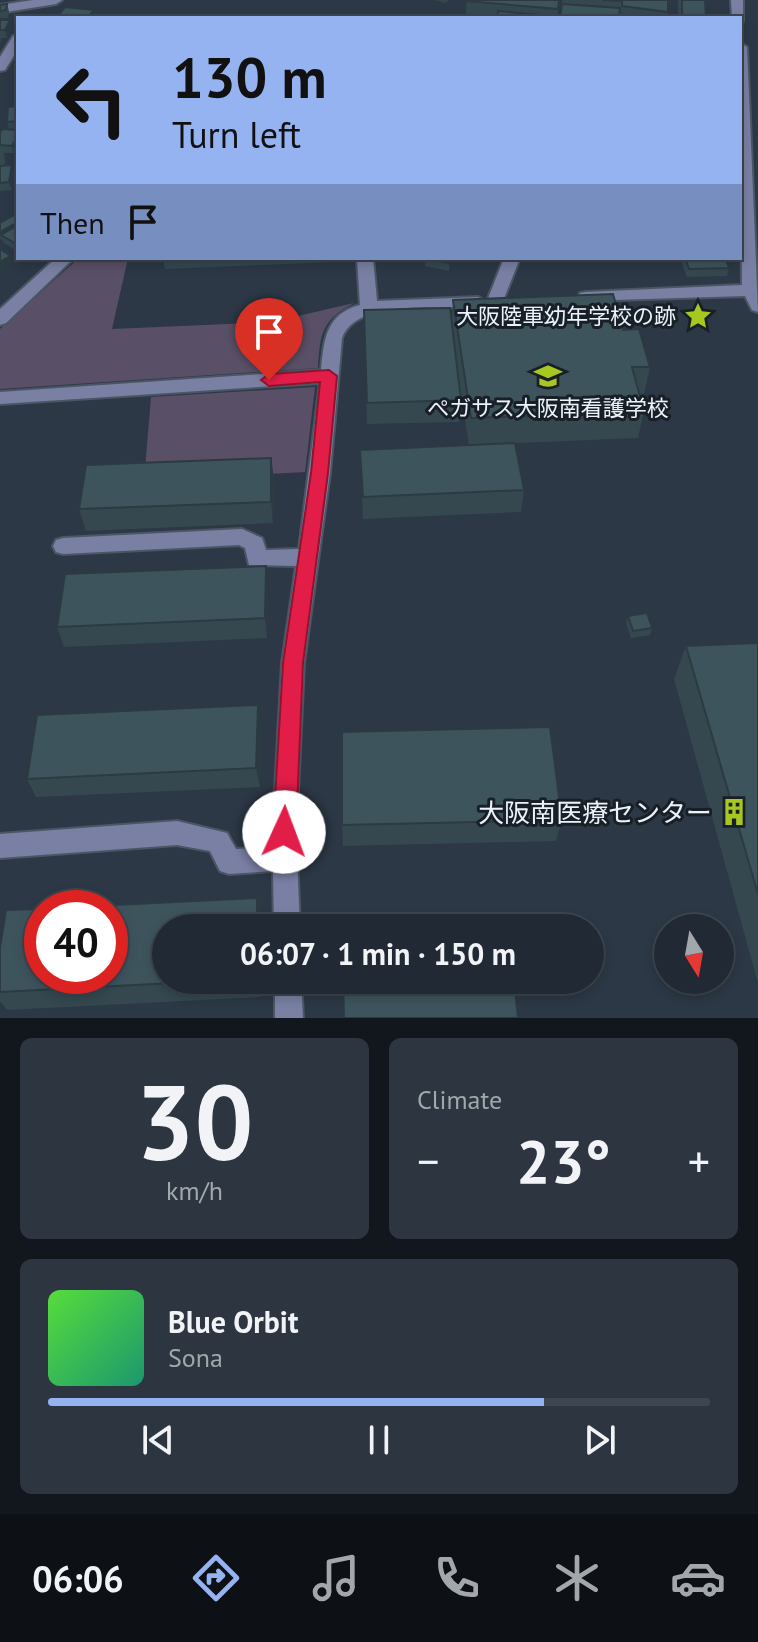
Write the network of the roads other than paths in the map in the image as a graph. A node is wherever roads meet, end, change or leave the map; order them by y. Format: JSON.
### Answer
{"nodes":[{"id":1,"x":56,"y":0,"type":"edge"},
{"id":2,"x":0,"y":9,"type":"edge"},
{"id":3,"x":30,"y":12,"type":"edge"},
{"id":4,"x":16,"y":42,"type":"edge"},
{"id":5,"x":742,"y":57,"type":"edge"},
{"id":6,"x":0,"y":67,"type":"edge"},
{"id":7,"x":751,"y":103,"type":"edge"},
{"id":8,"x":64,"y":260,"type":"edge"},
{"id":9,"x":365,"y":260,"type":"edge"},
{"id":10,"x":512,"y":260,"type":"edge"},
{"id":11,"x":0,"y":293,"type":"edge"},
{"id":12,"x":756,"y":295,"type":"edge"},
{"id":13,"x":22,"y":298,"type":"junction"},
{"id":14,"x":571,"y":298,"type":"edge"},
{"id":15,"x":369,"y":307,"type":"junction"},
{"id":16,"x":0,"y":319,"type":"edge"},
{"id":17,"x":329,"y":376,"type":"junction"},
{"id":18,"x":0,"y":398,"type":"edge"},
{"id":19,"x":63,"y":546,"type":"dead end"},
{"id":20,"x":306,"y":557,"type":"junction"},
{"id":21,"x":256,"y":559,"type":"junction"},
{"id":22,"x":236,"y":572,"type":"edge"},
{"id":23,"x":0,"y":846,"type":"edge"},
{"id":24,"x":285,"y":858,"type":"junction"},
{"id":25,"x":287,"y":914,"type":"edge"},
{"id":26,"x":288,"y":994,"type":"edge"},
{"id":27,"x":289,"y":1018,"type":"edge"}],
"edges":[{"from":1,"to":3,"type":"street"},
{"from":2,"to":3,"type":"street"},
{"from":4,"to":6,"type":"street"},
{"from":5,"to":7,"type":"street"},
{"from":7,"to":12,"type":"street"},
{"from":8,"to":13,"type":"street"},
{"from":9,"to":15,"type":"street"},
{"from":10,"to":15,"type":"street"},
{"from":11,"to":13,"type":"street"},
{"from":12,"to":14,"type":"street"},
{"from":13,"to":16,"type":"street"},
{"from":15,"to":17,"type":"street"},
{"from":17,"to":18,"type":"street"},
{"from":17,"to":20,"type":"street"},
{"from":19,"to":21,"type":"street"},
{"from":20,"to":21,"type":"street"},
{"from":20,"to":24,"type":"street"},
{"from":21,"to":22,"type":"street"},
{"from":23,"to":24,"type":"street"},
{"from":24,"to":25,"type":"street"},
{"from":26,"to":27,"type":"street"}]}
